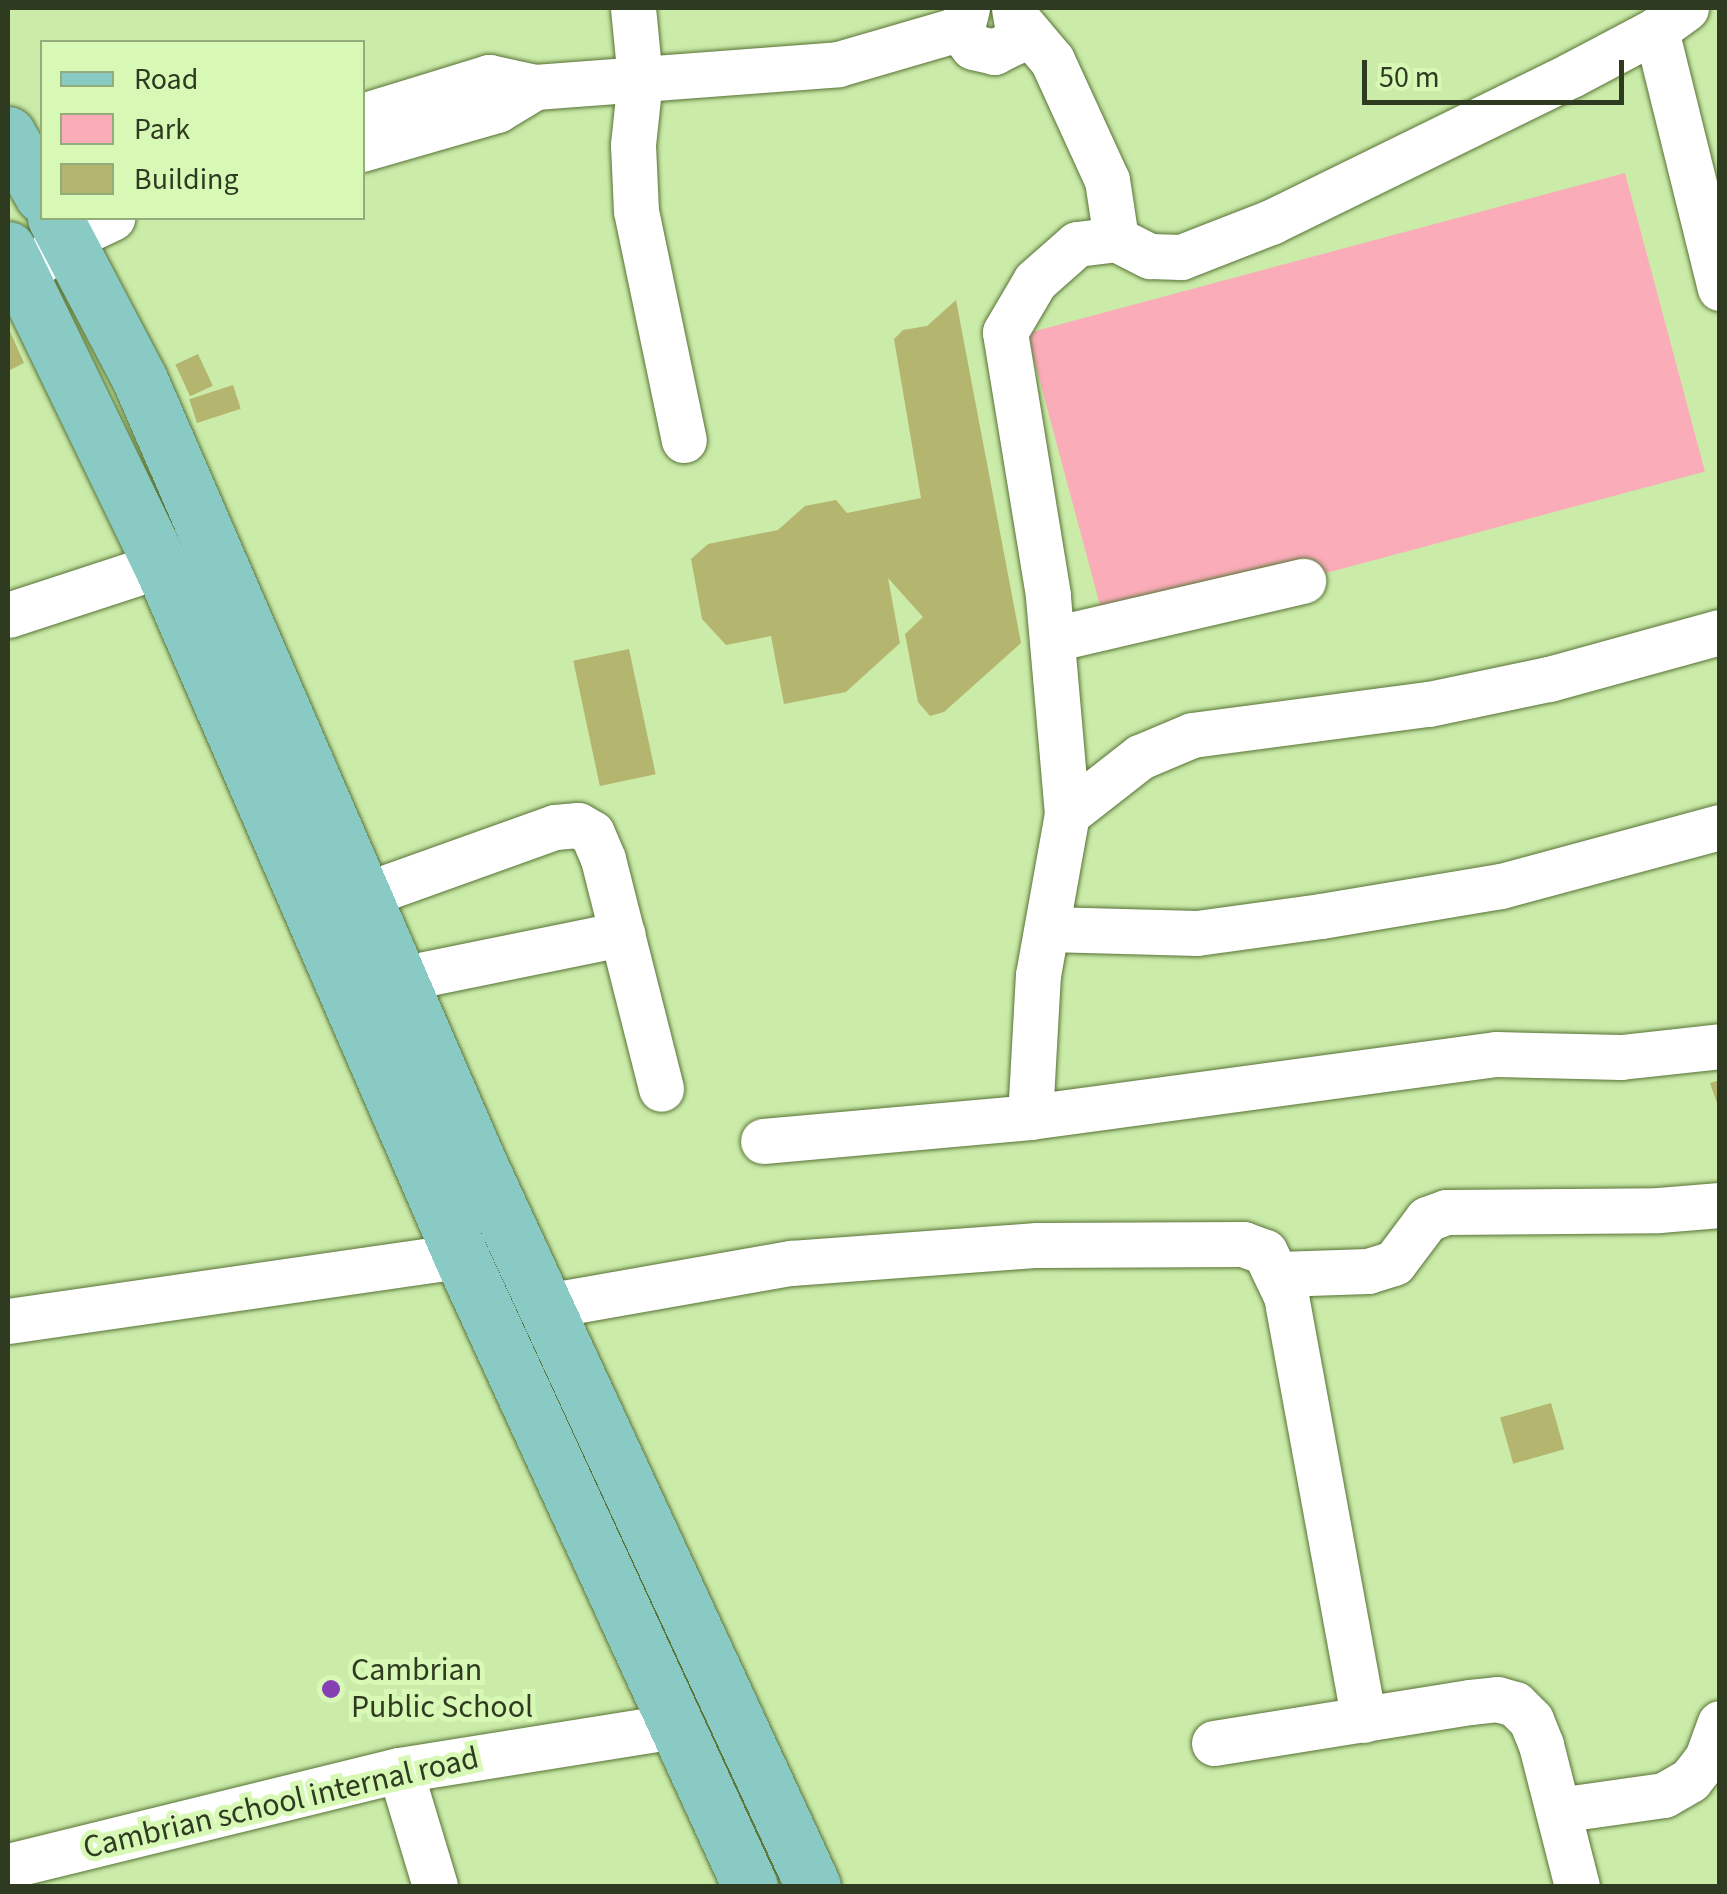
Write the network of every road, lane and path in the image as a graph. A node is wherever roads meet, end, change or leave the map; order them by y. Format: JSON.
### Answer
{"nodes":[{"id":1,"x":633,"y":8,"type":"edge"},
{"id":2,"x":1017,"y":14,"type":"edge"},
{"id":3,"x":965,"y":18,"type":"edge"},
{"id":4,"x":1670,"y":19,"type":"edge"},
{"id":5,"x":640,"y":79,"type":"junction"},
{"id":6,"x":535,"y":86,"type":"junction"},
{"id":7,"x":365,"y":115,"type":"edge"},
{"id":8,"x":8,"y":134,"type":"edge"},
{"id":9,"x":365,"y":148,"type":"edge"},
{"id":10,"x":40,"y":178,"type":"edge"},
{"id":11,"x":66,"y":220,"type":"edge"},
{"id":12,"x":70,"y":220,"type":"edge"},
{"id":13,"x":1116,"y":239,"type":"junction"},
{"id":14,"x":13,"y":268,"type":"edge"},
{"id":15,"x":1720,"y":288,"type":"edge"},
{"id":16,"x":684,"y":440,"type":"dead end"},
{"id":17,"x":161,"y":565,"type":"junction"},
{"id":18,"x":1303,"y":581,"type":"dead end"},
{"id":19,"x":8,"y":615,"type":"edge"},
{"id":20,"x":1720,"y":632,"type":"edge"},
{"id":21,"x":1053,"y":639,"type":"junction"},
{"id":22,"x":1067,"y":814,"type":"junction"},
{"id":23,"x":1720,"y":827,"type":"edge"},
{"id":24,"x":362,"y":896,"type":"junction"},
{"id":25,"x":1048,"y":929,"type":"junction"},
{"id":26,"x":622,"y":934,"type":"junction"},
{"id":27,"x":400,"y":980,"type":"junction"},
{"id":28,"x":1720,"y":1046,"type":"edge"},
{"id":29,"x":661,"y":1090,"type":"dead end"},
{"id":30,"x":1030,"y":1117,"type":"junction"},
{"id":31,"x":763,"y":1142,"type":"dead end"},
{"id":32,"x":1720,"y":1205,"type":"edge"},
{"id":33,"x":461,"y":1256,"type":"junction"},
{"id":34,"x":1279,"y":1274,"type":"junction"},
{"id":35,"x":546,"y":1306,"type":"junction"},
{"id":36,"x":8,"y":1322,"type":"edge"},
{"id":37,"x":1364,"y":1720,"type":"junction"},
{"id":38,"x":1720,"y":1723,"type":"edge"},
{"id":39,"x":674,"y":1726,"type":"junction"},
{"id":40,"x":1214,"y":1743,"type":"dead end"},
{"id":41,"x":400,"y":1770,"type":"junction"},
{"id":42,"x":1558,"y":1810,"type":"junction"},
{"id":43,"x":8,"y":1866,"type":"edge"},
{"id":44,"x":435,"y":1886,"type":"edge"},
{"id":45,"x":750,"y":1886,"type":"edge"},
{"id":46,"x":813,"y":1886,"type":"edge"},
{"id":47,"x":1578,"y":1886,"type":"edge"}],
"edges":[{"from":1,"to":5,"type":"street"},
{"from":2,"to":3,"type":"street"},
{"from":2,"to":13,"type":"street"},
{"from":3,"to":5,"type":"street"},
{"from":4,"to":13,"type":"street"},
{"from":4,"to":15,"type":"street"},
{"from":5,"to":6,"type":"street"},
{"from":5,"to":16,"type":"street"},
{"from":6,"to":7,"type":"street"},
{"from":6,"to":9,"type":"street"},
{"from":8,"to":10,"type":"main road"},
{"from":11,"to":14,"type":"street"},
{"from":12,"to":24,"type":"main road"},
{"from":13,"to":21,"type":"street"},
{"from":14,"to":17,"type":"main road"},
{"from":17,"to":19,"type":"street"},
{"from":17,"to":33,"type":"main road"},
{"from":18,"to":21,"type":"street"},
{"from":20,"to":22,"type":"street"},
{"from":21,"to":22,"type":"street"},
{"from":22,"to":25,"type":"street"},
{"from":23,"to":25,"type":"street"},
{"from":24,"to":26,"type":"street"},
{"from":24,"to":27,"type":"main road"},
{"from":25,"to":30,"type":"street"},
{"from":26,"to":27,"type":"street"},
{"from":26,"to":29,"type":"street"},
{"from":27,"to":35,"type":"main road"},
{"from":28,"to":30,"type":"street"},
{"from":30,"to":31,"type":"street"},
{"from":32,"to":34,"type":"street"},
{"from":33,"to":36,"type":"street"},
{"from":33,"to":39,"type":"main road"},
{"from":34,"to":35,"type":"street"},
{"from":34,"to":37,"type":"street"},
{"from":35,"to":46,"type":"main road"},
{"from":37,"to":40,"type":"street"},
{"from":37,"to":42,"type":"street"},
{"from":38,"to":42,"type":"street"},
{"from":39,"to":41,"type":"street","name":"Cambrian school internal road"},
{"from":39,"to":45,"type":"main road"},
{"from":41,"to":43,"type":"street","name":"Cambrian school internal road"},
{"from":41,"to":44,"type":"street"},
{"from":42,"to":47,"type":"street"}]}
